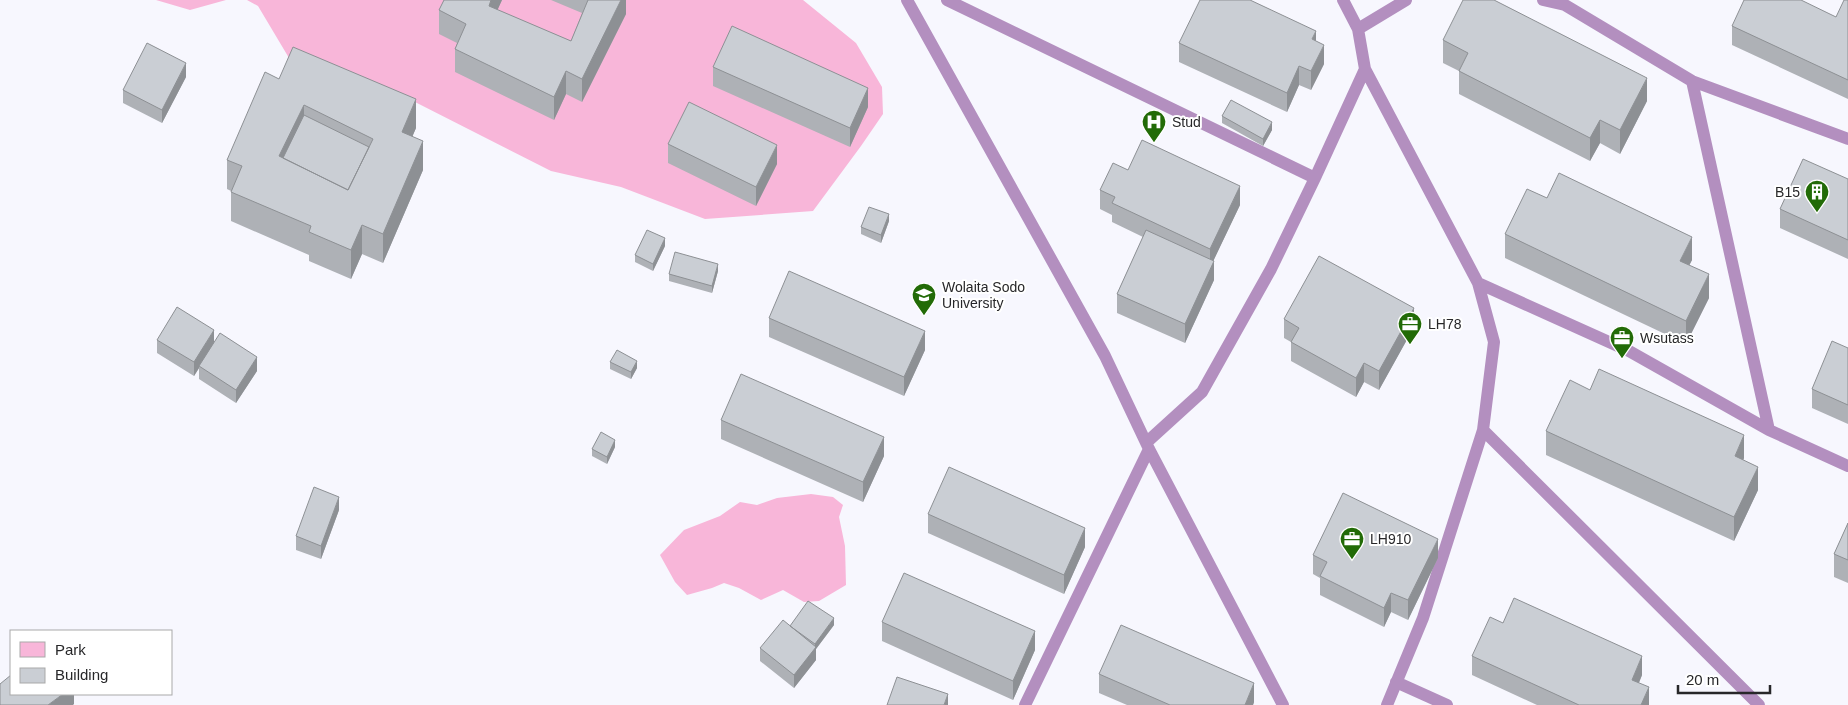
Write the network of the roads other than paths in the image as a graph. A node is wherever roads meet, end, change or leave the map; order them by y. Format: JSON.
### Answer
{"nodes":[{"id":1,"x":907,"y":0,"type":"edge"},
{"id":2,"x":947,"y":0,"type":"edge"},
{"id":3,"x":1343,"y":0,"type":"edge"},
{"id":4,"x":1406,"y":0,"type":"edge"},
{"id":5,"x":1543,"y":0,"type":"edge"},
{"id":6,"x":1566,"y":2,"type":"edge"},
{"id":7,"x":1358,"y":29,"type":"junction"},
{"id":8,"x":1365,"y":69,"type":"junction"},
{"id":9,"x":1692,"y":81,"type":"junction"},
{"id":10,"x":1848,"y":139,"type":"edge"},
{"id":11,"x":1315,"y":178,"type":"junction"},
{"id":12,"x":1478,"y":283,"type":"junction"},
{"id":13,"x":1483,"y":430,"type":"junction"},
{"id":14,"x":1769,"y":430,"type":"junction"},
{"id":15,"x":1148,"y":446,"type":"junction"},
{"id":16,"x":1848,"y":466,"type":"edge"},
{"id":17,"x":1396,"y":682,"type":"junction"},
{"id":18,"x":1025,"y":705,"type":"edge"},
{"id":19,"x":1283,"y":705,"type":"edge"},
{"id":20,"x":1387,"y":705,"type":"edge"},
{"id":21,"x":1447,"y":705,"type":"edge"},
{"id":22,"x":1759,"y":705,"type":"edge"}],
"edges":[{"from":1,"to":15,"type":"lane"},
{"from":2,"to":11,"type":"lane"},
{"from":3,"to":7,"type":"lane"},
{"from":4,"to":7,"type":"lane"},
{"from":5,"to":6,"type":"lane"},
{"from":6,"to":9,"type":"lane"},
{"from":7,"to":8,"type":"lane"},
{"from":8,"to":11,"type":"lane"},
{"from":8,"to":12,"type":"lane"},
{"from":9,"to":10,"type":"lane"},
{"from":9,"to":14,"type":"lane"},
{"from":11,"to":15,"type":"lane"},
{"from":12,"to":13,"type":"lane"},
{"from":12,"to":14,"type":"lane"},
{"from":13,"to":17,"type":"lane"},
{"from":13,"to":22,"type":"lane"},
{"from":14,"to":16,"type":"lane"},
{"from":15,"to":18,"type":"lane"},
{"from":15,"to":19,"type":"lane"},
{"from":17,"to":20,"type":"lane"},
{"from":17,"to":21,"type":"lane"}]}
